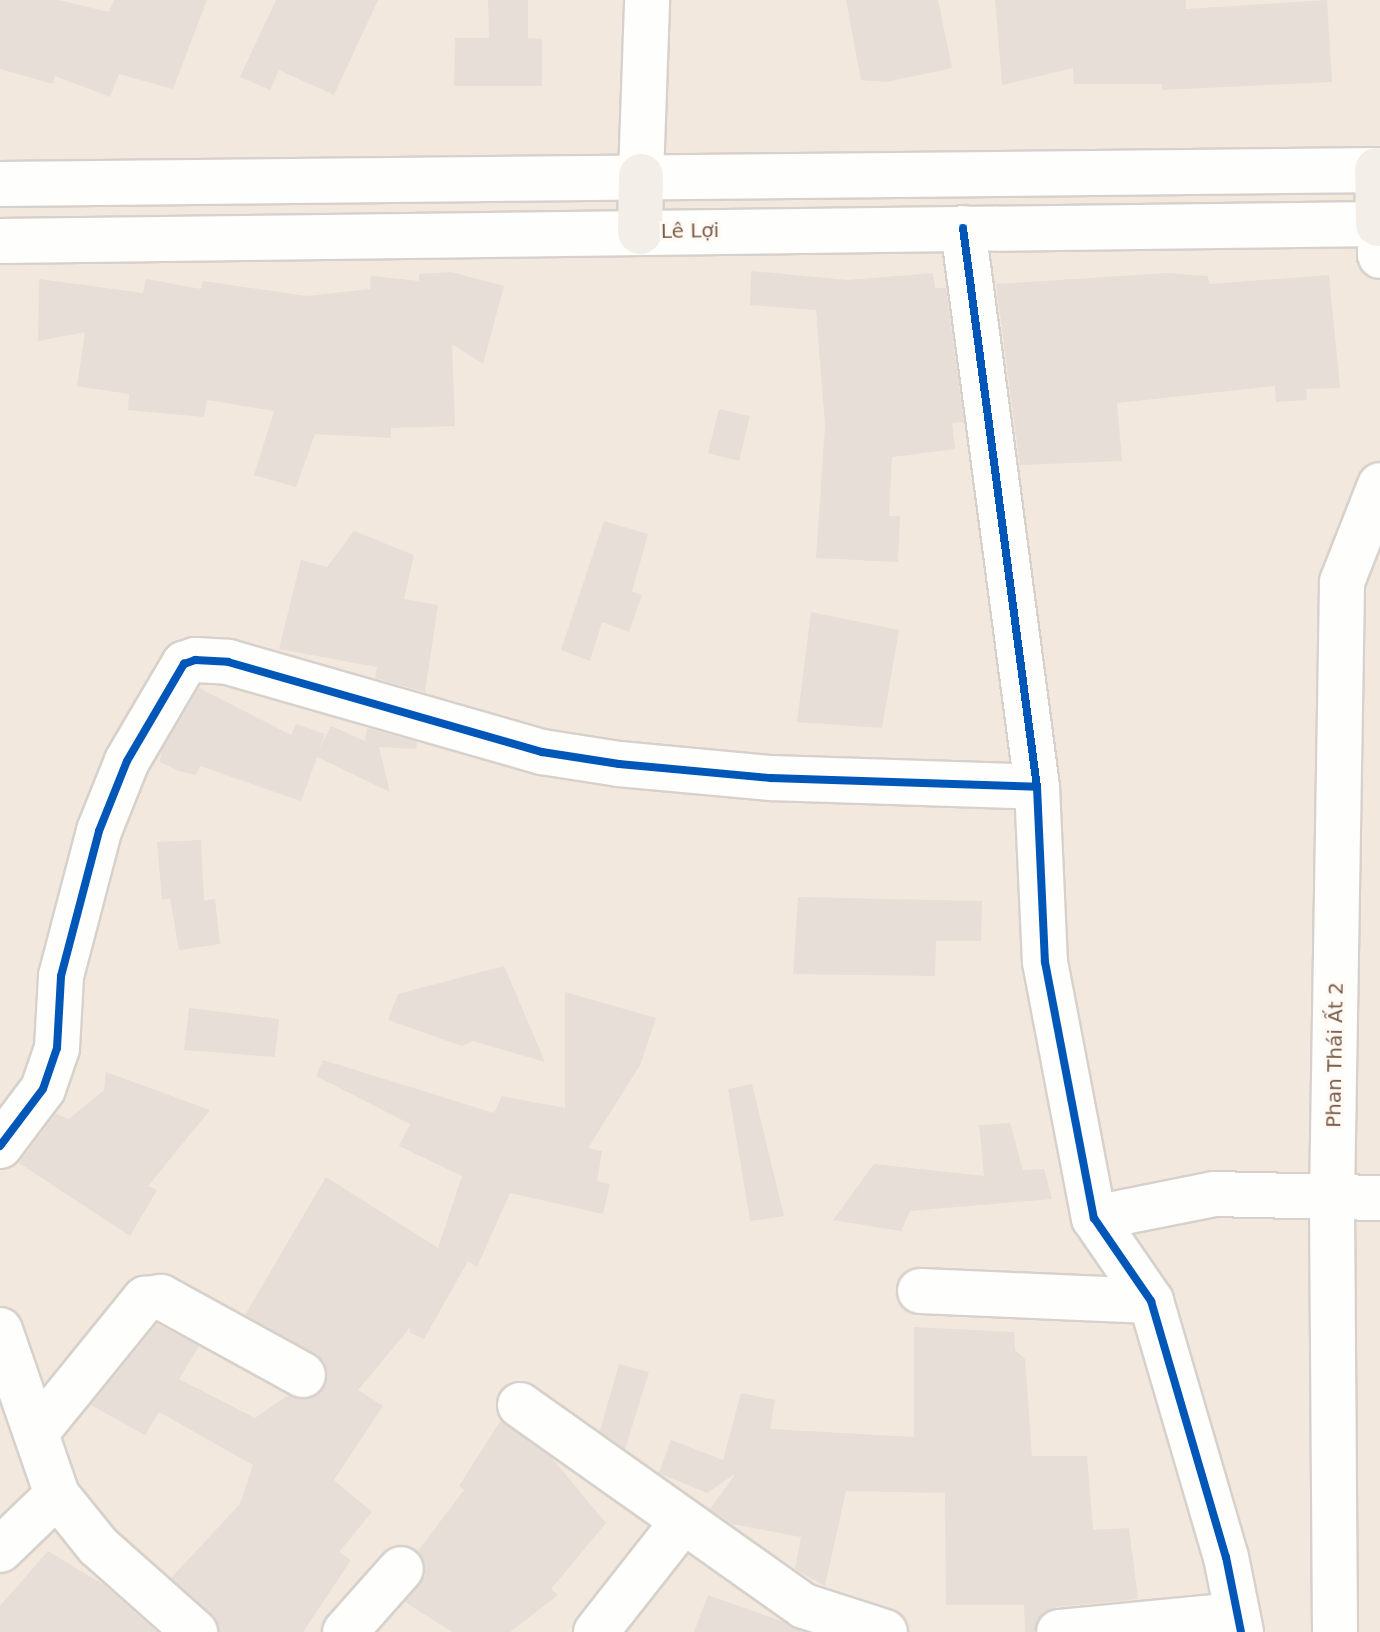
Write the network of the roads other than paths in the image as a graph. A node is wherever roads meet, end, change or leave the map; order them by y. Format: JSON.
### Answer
{"nodes":[{"id":1,"x":647,"y":0,"type":"edge"},
{"id":2,"x":1378,"y":170,"type":"edge"},
{"id":3,"x":641,"y":176,"type":"junction"},
{"id":4,"x":0,"y":184,"type":"edge"},
{"id":5,"x":963,"y":228,"type":"junction"},
{"id":6,"x":640,"y":232,"type":"junction"},
{"id":7,"x":1379,"y":235,"type":"edge"},
{"id":8,"x":0,"y":241,"type":"edge"},
{"id":9,"x":1380,"y":485,"type":"edge"},
{"id":10,"x":1037,"y":787,"type":"junction"},
{"id":11,"x":0,"y":1146,"type":"edge"},
{"id":12,"x":1380,"y":1198,"type":"edge"},
{"id":13,"x":1332,"y":1200,"type":"junction"},
{"id":14,"x":1094,"y":1218,"type":"junction"},
{"id":15,"x":920,"y":1291,"type":"dead end"},
{"id":16,"x":1151,"y":1301,"type":"junction"},
{"id":17,"x":0,"y":1330,"type":"edge"},
{"id":18,"x":303,"y":1375,"type":"dead end"},
{"id":19,"x":520,"y":1405,"type":"dead end"},
{"id":20,"x":36,"y":1433,"type":"junction"},
{"id":21,"x":57,"y":1495,"type":"junction"},
{"id":22,"x":681,"y":1524,"type":"junction"},
{"id":23,"x":0,"y":1550,"type":"edge"},
{"id":24,"x":401,"y":1569,"type":"dead end"},
{"id":25,"x":1237,"y":1624,"type":"edge"},
{"id":26,"x":195,"y":1632,"type":"edge"},
{"id":27,"x":345,"y":1632,"type":"edge"},
{"id":28,"x":596,"y":1632,"type":"edge"},
{"id":29,"x":885,"y":1632,"type":"edge"},
{"id":30,"x":1059,"y":1632,"type":"edge"},
{"id":31,"x":1335,"y":1632,"type":"edge"}],
"edges":[{"from":1,"to":3,"type":"street"},
{"from":2,"to":3,"type":"street"},
{"from":2,"to":7,"type":"main road"},
{"from":3,"to":4,"type":"street"},
{"from":3,"to":6,"type":"main road"},
{"from":5,"to":6,"type":"street","name":"Lê Lợi"},
{"from":5,"to":7,"type":"street","name":"Lê Lợi"},
{"from":5,"to":10,"type":"street"},
{"from":6,"to":8,"type":"street","name":"Lê Lợi"},
{"from":9,"to":13,"type":"street","name":"Phan Thái Ất 2"},
{"from":10,"to":11,"type":"street"},
{"from":10,"to":14,"type":"street"},
{"from":12,"to":13,"type":"street"},
{"from":13,"to":14,"type":"street"},
{"from":13,"to":31,"type":"street","name":"Phan Thái Ất 2"},
{"from":14,"to":16,"type":"street"},
{"from":15,"to":16,"type":"street"},
{"from":16,"to":25,"type":"street"},
{"from":17,"to":20,"type":"street"},
{"from":18,"to":20,"type":"street"},
{"from":19,"to":22,"type":"street"},
{"from":20,"to":21,"type":"street"},
{"from":21,"to":23,"type":"street"},
{"from":21,"to":26,"type":"street"},
{"from":22,"to":28,"type":"street"},
{"from":22,"to":29,"type":"street"},
{"from":24,"to":27,"type":"street"},
{"from":25,"to":30,"type":"street"}]}
